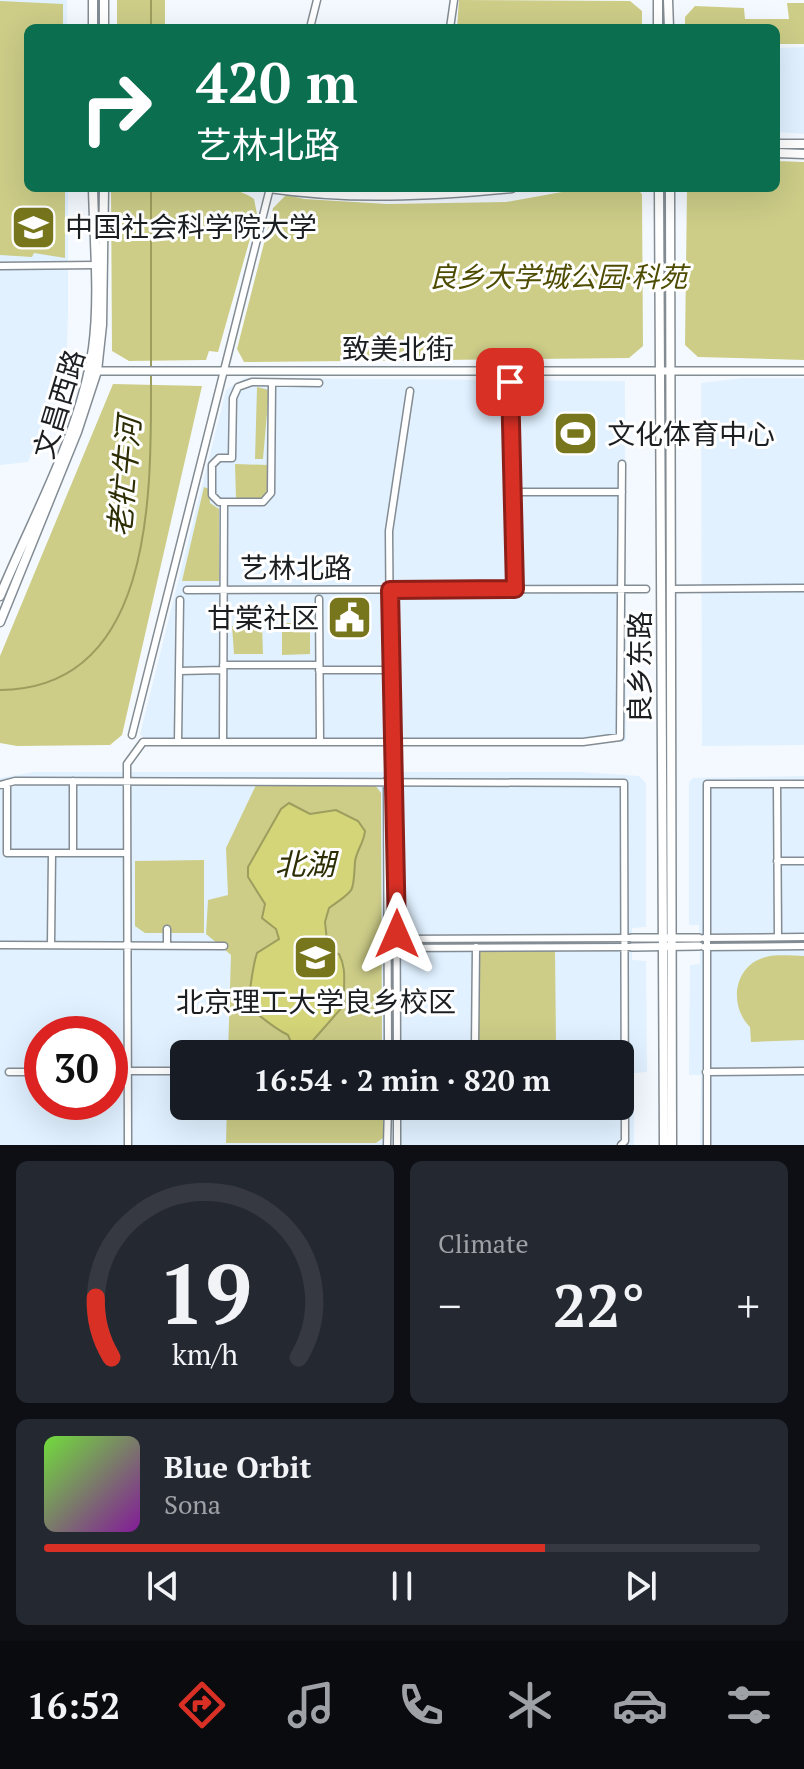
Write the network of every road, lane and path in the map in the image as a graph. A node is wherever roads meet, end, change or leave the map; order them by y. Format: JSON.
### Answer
{"nodes":[{"id":1,"x":93,"y":0,"type":"edge"},
{"id":2,"x":104,"y":0,"type":"edge"},
{"id":3,"x":317,"y":0,"type":"edge"},
{"id":4,"x":454,"y":0,"type":"edge"},
{"id":5,"x":658,"y":0,"type":"edge"},
{"id":6,"x":668,"y":0,"type":"edge"},
{"id":7,"x":93,"y":24,"type":"edge"},
{"id":8,"x":104,"y":24,"type":"edge"},
{"id":9,"x":311,"y":24,"type":"edge"},
{"id":10,"x":451,"y":24,"type":"edge"},
{"id":11,"x":658,"y":24,"type":"edge"},
{"id":12,"x":669,"y":24,"type":"edge"},
{"id":13,"x":780,"y":144,"type":"edge"},
{"id":14,"x":804,"y":144,"type":"edge"},
{"id":15,"x":780,"y":153,"type":"edge"},
{"id":16,"x":804,"y":154,"type":"edge"},
{"id":17,"x":93,"y":192,"type":"edge"},
{"id":18,"x":104,"y":192,"type":"edge"},
{"id":19,"x":269,"y":192,"type":"edge"},
{"id":20,"x":303,"y":192,"type":"edge"},
{"id":21,"x":430,"y":192,"type":"edge"},
{"id":22,"x":659,"y":192,"type":"edge"},
{"id":23,"x":670,"y":192,"type":"edge"},
{"id":24,"x":99,"y":265,"type":"junction"},
{"id":25,"x":0,"y":266,"type":"edge"},
{"id":26,"x":223,"y":370,"type":"junction"},
{"id":27,"x":93,"y":371,"type":"junction"},
{"id":28,"x":660,"y":371,"type":"junction"},
{"id":29,"x":671,"y":371,"type":"junction"},
{"id":30,"x":804,"y":371,"type":"edge"},
{"id":31,"x":510,"y":382,"type":"dead end"},
{"id":32,"x":272,"y":383,"type":"junction"},
{"id":33,"x":319,"y":383,"type":"dead end"},
{"id":34,"x":410,"y":391,"type":"dead end"},
{"id":35,"x":622,"y":464,"type":"dead end"},
{"id":36,"x":514,"y":492,"type":"junction"},
{"id":37,"x":622,"y":492,"type":"junction"},
{"id":38,"x":224,"y":503,"type":"junction"},
{"id":39,"x":804,"y":588,"type":"edge"},
{"id":40,"x":515,"y":589,"type":"junction"},
{"id":41,"x":622,"y":589,"type":"junction"},
{"id":42,"x":646,"y":589,"type":"dead end"},
{"id":43,"x":671,"y":589,"type":"junction"},
{"id":44,"x":187,"y":590,"type":"dead end"},
{"id":45,"x":223,"y":590,"type":"junction"},
{"id":46,"x":390,"y":590,"type":"junction"},
{"id":47,"x":0,"y":596,"type":"edge"},
{"id":48,"x":319,"y":599,"type":"dead end"},
{"id":49,"x":180,"y":600,"type":"dead end"},
{"id":50,"x":0,"y":622,"type":"edge"},
{"id":51,"x":223,"y":668,"type":"junction"},
{"id":52,"x":319,"y":668,"type":"junction"},
{"id":53,"x":391,"y":670,"type":"junction"},
{"id":54,"x":179,"y":671,"type":"junction"},
{"id":55,"x":132,"y":735,"type":"dead end"},
{"id":56,"x":178,"y":742,"type":"junction"},
{"id":57,"x":223,"y":742,"type":"junction"},
{"id":58,"x":320,"y":742,"type":"junction"},
{"id":59,"x":392,"y":742,"type":"junction"},
{"id":60,"x":667,"y":760,"type":"junction"},
{"id":61,"x":391,"y":780,"type":"junction"},
{"id":62,"x":73,"y":781,"type":"junction"},
{"id":63,"x":127,"y":781,"type":"junction"},
{"id":64,"x":3,"y":784,"type":"edge"},
{"id":65,"x":777,"y":784,"type":"junction"},
{"id":66,"x":804,"y":784,"type":"edge"},
{"id":67,"x":52,"y":853,"type":"junction"},
{"id":68,"x":73,"y":853,"type":"junction"},
{"id":69,"x":127,"y":853,"type":"junction"},
{"id":70,"x":777,"y":861,"type":"junction"},
{"id":71,"x":804,"y":861,"type":"edge"},
{"id":72,"x":167,"y":929,"type":"dead end"},
{"id":73,"x":778,"y":937,"type":"junction"},
{"id":74,"x":804,"y":937,"type":"edge"},
{"id":75,"x":476,"y":938,"type":"junction"},
{"id":76,"x":388,"y":939,"type":"junction"},
{"id":77,"x":397,"y":939,"type":"junction"},
{"id":78,"x":628,"y":942,"type":"junction"},
{"id":79,"x":667,"y":942,"type":"junction"},
{"id":80,"x":702,"y":942,"type":"junction"},
{"id":81,"x":0,"y":945,"type":"edge"},
{"id":82,"x":51,"y":945,"type":"junction"},
{"id":83,"x":127,"y":945,"type":"junction"},
{"id":84,"x":167,"y":945,"type":"junction"},
{"id":85,"x":224,"y":946,"type":"dead end"},
{"id":86,"x":804,"y":946,"type":"edge"},
{"id":87,"x":476,"y":947,"type":"junction"},
{"id":88,"x":388,"y":948,"type":"junction"},
{"id":89,"x":397,"y":948,"type":"junction"},
{"id":90,"x":128,"y":1016,"type":"edge"},
{"id":91,"x":388,"y":1040,"type":"edge"},
{"id":92,"x":397,"y":1040,"type":"edge"},
{"id":93,"x":475,"y":1040,"type":"edge"},
{"id":94,"x":624,"y":1040,"type":"edge"},
{"id":95,"x":128,"y":1071,"type":"edge"},
{"id":96,"x":170,"y":1071,"type":"edge"},
{"id":97,"x":804,"y":1071,"type":"edge"},
{"id":98,"x":9,"y":1072,"type":"dead end"},
{"id":99,"x":24,"y":1072,"type":"edge"},
{"id":100,"x":706,"y":1072,"type":"junction"},
{"id":101,"x":128,"y":1120,"type":"edge"},
{"id":102,"x":388,"y":1120,"type":"edge"},
{"id":103,"x":397,"y":1120,"type":"edge"},
{"id":104,"x":625,"y":1120,"type":"edge"},
{"id":105,"x":128,"y":1145,"type":"edge"},
{"id":106,"x":387,"y":1145,"type":"edge"},
{"id":107,"x":397,"y":1145,"type":"edge"},
{"id":108,"x":621,"y":1145,"type":"edge"},
{"id":109,"x":664,"y":1145,"type":"edge"},
{"id":110,"x":672,"y":1145,"type":"edge"},
{"id":111,"x":707,"y":1145,"type":"edge"}],
"edges":[{"from":1,"to":7,"type":"main road"},
{"from":2,"to":8,"type":"main road"},
{"from":3,"to":9,"type":"street"},
{"from":4,"to":10,"type":"street"},
{"from":5,"to":11,"type":"main road"},
{"from":6,"to":12,"type":"main road"},
{"from":13,"to":14,"type":"main road"},
{"from":15,"to":16,"type":"main road"},
{"from":17,"to":24,"type":"main road","name":"文昌西路"},
{"from":18,"to":24,"type":"main road","name":"文昌西路"},
{"from":19,"to":26,"type":"street"},
{"from":20,"to":21,"type":"main road"},
{"from":22,"to":28,"type":"main road","name":"良乡东路"},
{"from":23,"to":29,"type":"main road","name":"良乡东路"},
{"from":24,"to":25,"type":"street"},
{"from":24,"to":27,"type":"main road","name":"文昌西路"},
{"from":26,"to":27,"type":"street","name":"致美北街"},
{"from":26,"to":28,"type":"street","name":"致美北街"},
{"from":26,"to":55,"type":"street"},
{"from":27,"to":47,"type":"main road","name":"文昌西路"},
{"from":27,"to":50,"type":"main road","name":"文昌西路"},
{"from":28,"to":29,"type":"street","name":"致美北街"},
{"from":28,"to":60,"type":"main road","name":"良乡东路"},
{"from":29,"to":30,"type":"street","name":"致美北街"},
{"from":29,"to":43,"type":"main road","name":"良乡东路"},
{"from":31,"to":36,"type":"street"},
{"from":32,"to":33,"type":"street"},
{"from":32,"to":38,"type":"street"},
{"from":32,"to":38,"type":"street"},
{"from":34,"to":46,"type":"street"},
{"from":35,"to":37,"type":"street"},
{"from":36,"to":37,"type":"street"},
{"from":36,"to":40,"type":"street"},
{"from":37,"to":41,"type":"street"},
{"from":38,"to":45,"type":"street"},
{"from":39,"to":43,"type":"street"},
{"from":40,"to":41,"type":"street","name":"艺林北路"},
{"from":40,"to":46,"type":"street","name":"艺林北路"},
{"from":41,"to":42,"type":"street","name":"艺林北路"},
{"from":41,"to":59,"type":"street"},
{"from":43,"to":60,"type":"main road","name":"良乡东路"},
{"from":44,"to":45,"type":"street","name":"艺林北路"},
{"from":45,"to":46,"type":"street","name":"艺林北路"},
{"from":45,"to":51,"type":"street"},
{"from":46,"to":53,"type":"street"},
{"from":48,"to":52,"type":"street"},
{"from":49,"to":54,"type":"street"},
{"from":51,"to":52,"type":"street"},
{"from":51,"to":54,"type":"street"},
{"from":51,"to":57,"type":"street"},
{"from":52,"to":53,"type":"street"},
{"from":52,"to":58,"type":"street"},
{"from":53,"to":59,"type":"street"},
{"from":54,"to":56,"type":"street"},
{"from":56,"to":57,"type":"street"},
{"from":56,"to":63,"type":"street"},
{"from":57,"to":58,"type":"street"},
{"from":58,"to":59,"type":"street"},
{"from":59,"to":61,"type":"street"},
{"from":60,"to":79,"type":"main road","name":"良乡东路"},
{"from":61,"to":63,"type":"street"},
{"from":61,"to":76,"type":"street"},
{"from":61,"to":77,"type":"street"},
{"from":61,"to":78,"type":"street"},
{"from":62,"to":63,"type":"street"},
{"from":62,"to":64,"type":"street"},
{"from":62,"to":68,"type":"street"},
{"from":63,"to":69,"type":"street"},
{"from":64,"to":67,"type":"street"},
{"from":65,"to":66,"type":"street"},
{"from":65,"to":70,"type":"street"},
{"from":65,"to":80,"type":"street"},
{"from":67,"to":68,"type":"street"},
{"from":67,"to":82,"type":"street"},
{"from":68,"to":69,"type":"street"},
{"from":69,"to":83,"type":"street"},
{"from":70,"to":71,"type":"street"},
{"from":70,"to":73,"type":"street"},
{"from":72,"to":84,"type":"street"},
{"from":73,"to":74,"type":"street"},
{"from":73,"to":80,"type":"street"},
{"from":75,"to":77,"type":"street"},
{"from":75,"to":78,"type":"street"},
{"from":75,"to":87,"type":"street"},
{"from":76,"to":77,"type":"street"},
{"from":76,"to":88,"type":"street"},
{"from":77,"to":89,"type":"street"},
{"from":78,"to":79,"type":"street"},
{"from":78,"to":87,"type":"street"},
{"from":78,"to":94,"type":"street"},
{"from":79,"to":80,"type":"street"},
{"from":79,"to":109,"type":"main road","name":"良乡东路"},
{"from":79,"to":110,"type":"main road","name":"良乡东路"},
{"from":80,"to":86,"type":"street"},
{"from":80,"to":100,"type":"street"},
{"from":81,"to":82,"type":"street"},
{"from":82,"to":83,"type":"street"},
{"from":83,"to":84,"type":"street"},
{"from":83,"to":90,"type":"street"},
{"from":84,"to":85,"type":"street"},
{"from":87,"to":89,"type":"street"},
{"from":87,"to":93,"type":"street"},
{"from":88,"to":89,"type":"street"},
{"from":88,"to":91,"type":"street"},
{"from":89,"to":92,"type":"street"},
{"from":95,"to":96,"type":"street"},
{"from":97,"to":100,"type":"street"},
{"from":98,"to":99,"type":"street"},
{"from":100,"to":111,"type":"street"},
{"from":101,"to":105,"type":"street"},
{"from":102,"to":106,"type":"street"},
{"from":103,"to":107,"type":"street"},
{"from":104,"to":108,"type":"street"}]}
